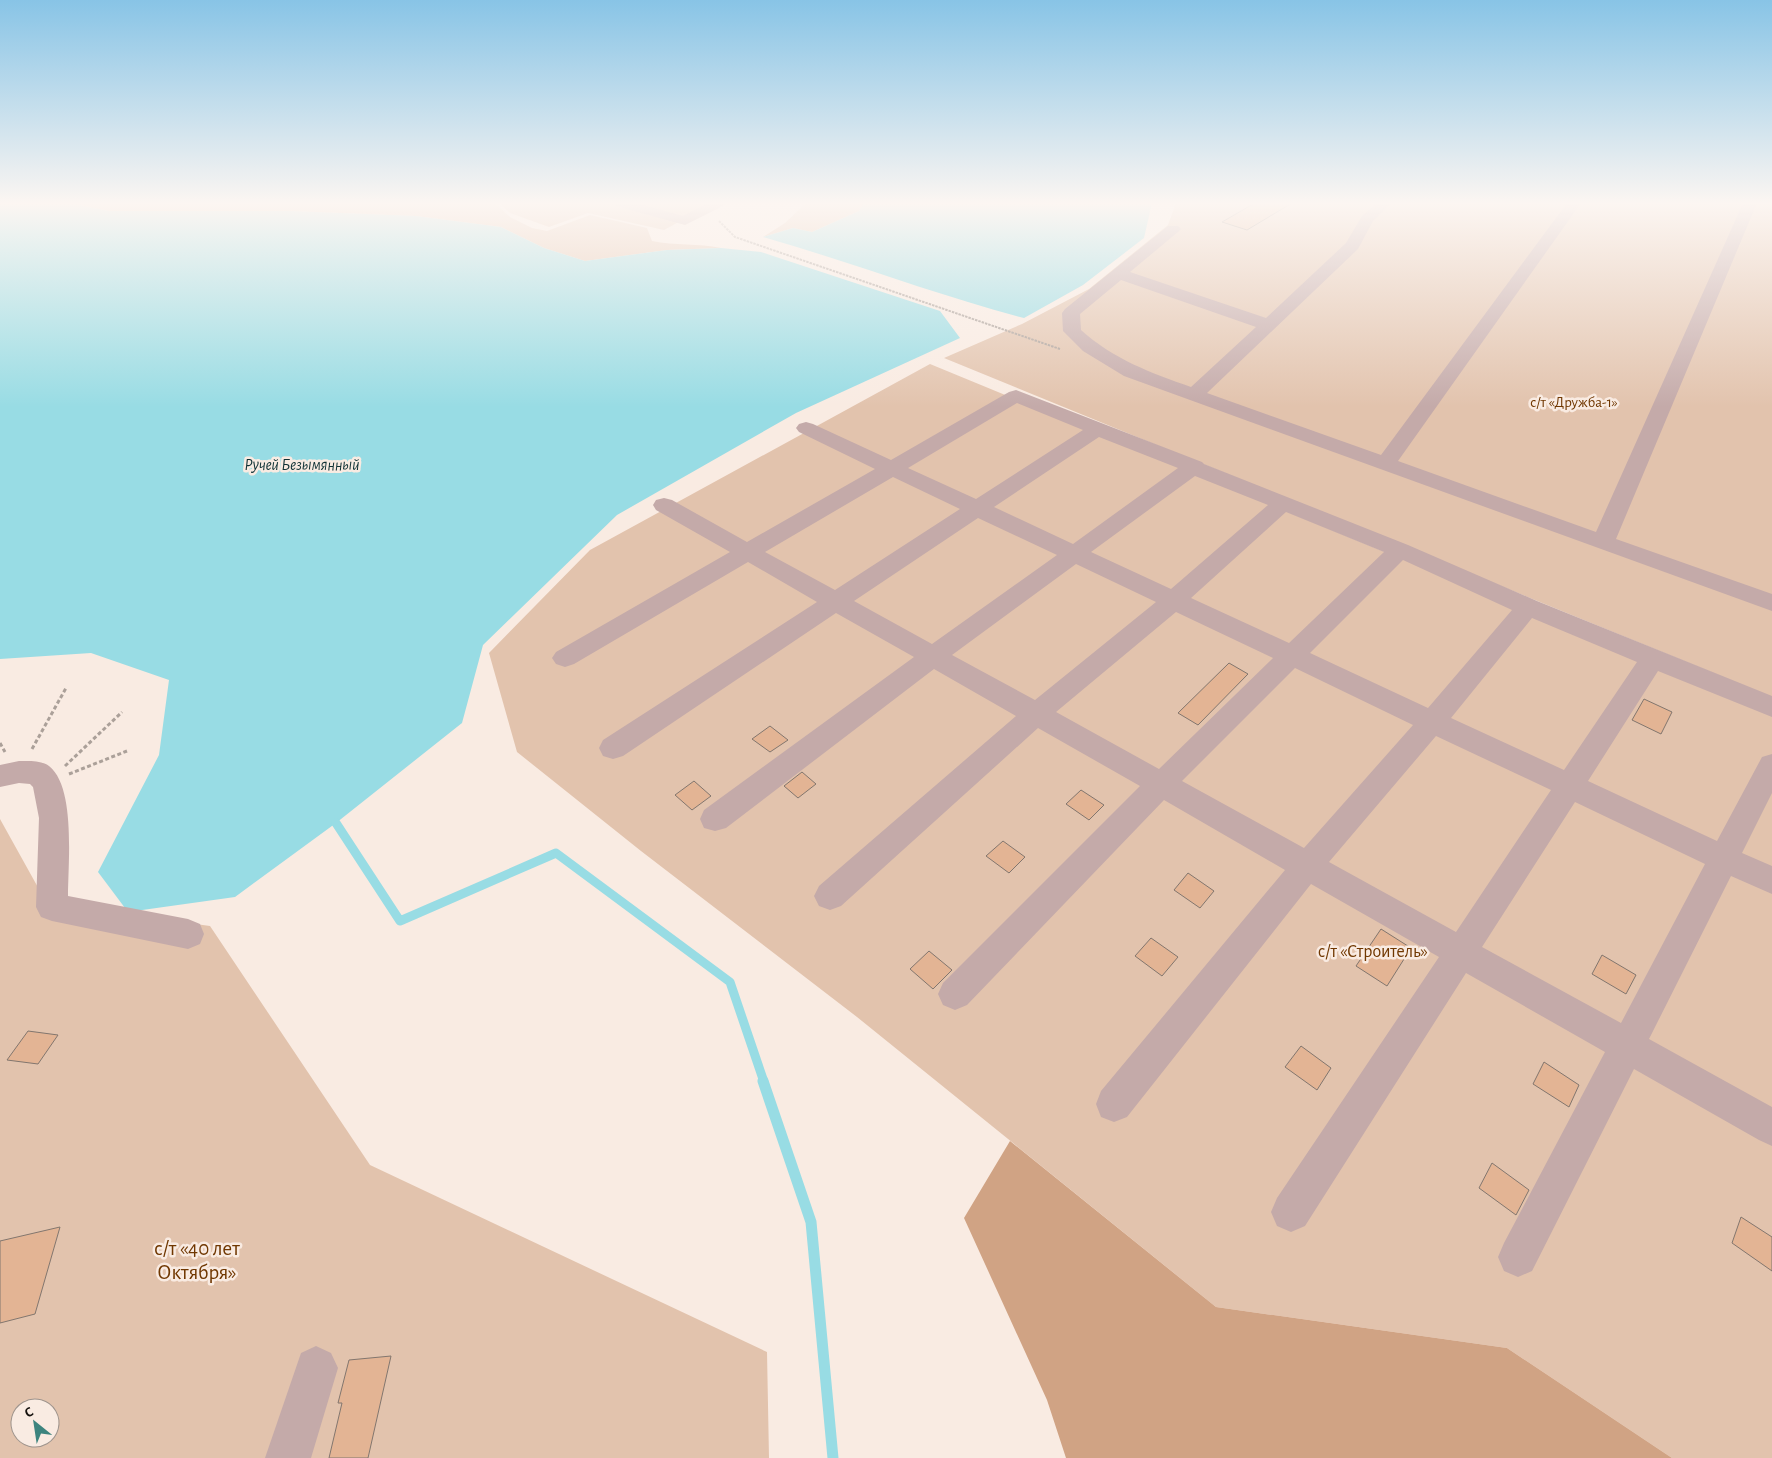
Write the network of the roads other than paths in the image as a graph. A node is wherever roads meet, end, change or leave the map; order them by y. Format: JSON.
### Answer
{"nodes":[{"id":1,"x":1123,"y":271,"type":"edge"},
{"id":2,"x":1325,"y":271,"type":"edge"},
{"id":3,"x":1525,"y":271,"type":"edge"},
{"id":4,"x":1725,"y":271,"type":"edge"},
{"id":5,"x":1119,"y":274,"type":"junction"},
{"id":6,"x":1269,"y":324,"type":"junction"},
{"id":7,"x":1194,"y":395,"type":"junction"},
{"id":8,"x":806,"y":428,"type":"dead end"},
{"id":9,"x":1098,"y":428,"type":"junction"},
{"id":10,"x":1385,"y":464,"type":"junction"},
{"id":11,"x":1195,"y":466,"type":"junction"},
{"id":12,"x":892,"y":468,"type":"junction"},
{"id":13,"x":1283,"y":503,"type":"junction"},
{"id":14,"x":664,"y":505,"type":"dead end"},
{"id":15,"x":978,"y":508,"type":"junction"},
{"id":16,"x":1603,"y":542,"type":"junction"},
{"id":17,"x":1400,"y":550,"type":"junction"},
{"id":18,"x":747,"y":552,"type":"junction"},
{"id":19,"x":1076,"y":554,"type":"junction"},
{"id":20,"x":1174,"y":600,"type":"junction"},
{"id":21,"x":836,"y":602,"type":"junction"},
{"id":22,"x":1772,"y":603,"type":"edge"},
{"id":23,"x":1528,"y":607,"type":"junction"},
{"id":24,"x":933,"y":656,"type":"junction"},
{"id":25,"x":1294,"y":656,"type":"junction"},
{"id":26,"x":565,"y":658,"type":"dead end"},
{"id":27,"x":1653,"y":658,"type":"junction"},
{"id":28,"x":1772,"y":707,"type":"edge"},
{"id":29,"x":1036,"y":714,"type":"junction"},
{"id":30,"x":1432,"y":722,"type":"junction"},
{"id":31,"x":613,"y":748,"type":"dead end"},
{"id":32,"x":1772,"y":765,"type":"edge"},
{"id":33,"x":9,"y":774,"type":"edge"},
{"id":34,"x":1161,"y":784,"type":"junction"},
{"id":35,"x":1569,"y":786,"type":"junction"},
{"id":36,"x":715,"y":818,"type":"dead end"},
{"id":37,"x":1724,"y":859,"type":"junction"},
{"id":38,"x":1307,"y":866,"type":"junction"},
{"id":39,"x":1772,"y":881,"type":"edge"},
{"id":40,"x":830,"y":896,"type":"dead end"},
{"id":41,"x":188,"y":934,"type":"dead end"},
{"id":42,"x":1461,"y":952,"type":"junction"},
{"id":43,"x":955,"y":994,"type":"dead end"},
{"id":44,"x":1627,"y":1046,"type":"junction"},
{"id":45,"x":1114,"y":1104,"type":"dead end"},
{"id":46,"x":1772,"y":1127,"type":"edge"},
{"id":47,"x":1291,"y":1212,"type":"dead end"},
{"id":48,"x":1518,"y":1257,"type":"dead end"},
{"id":49,"x":316,"y":1368,"type":"dead end"},
{"id":50,"x":288,"y":1458,"type":"edge"}],
"edges":[{"from":1,"to":5,"type":"lane"},
{"from":2,"to":6,"type":"lane"},
{"from":3,"to":10,"type":"lane"},
{"from":4,"to":16,"type":"lane"},
{"from":5,"to":6,"type":"lane"},
{"from":5,"to":7,"type":"lane"},
{"from":6,"to":7,"type":"lane"},
{"from":7,"to":10,"type":"lane"},
{"from":8,"to":12,"type":"lane"},
{"from":9,"to":11,"type":"lane"},
{"from":9,"to":12,"type":"lane"},
{"from":9,"to":15,"type":"lane"},
{"from":10,"to":16,"type":"lane"},
{"from":11,"to":13,"type":"lane"},
{"from":11,"to":19,"type":"lane"},
{"from":12,"to":15,"type":"lane"},
{"from":12,"to":18,"type":"lane"},
{"from":13,"to":17,"type":"lane"},
{"from":13,"to":20,"type":"lane"},
{"from":14,"to":18,"type":"lane"},
{"from":15,"to":19,"type":"lane"},
{"from":15,"to":21,"type":"lane"},
{"from":16,"to":22,"type":"lane"},
{"from":17,"to":23,"type":"lane"},
{"from":17,"to":25,"type":"lane"},
{"from":18,"to":21,"type":"lane"},
{"from":18,"to":26,"type":"lane"},
{"from":19,"to":20,"type":"lane"},
{"from":19,"to":24,"type":"lane"},
{"from":20,"to":25,"type":"lane"},
{"from":20,"to":29,"type":"lane"},
{"from":21,"to":24,"type":"lane"},
{"from":21,"to":31,"type":"lane"},
{"from":23,"to":27,"type":"lane"},
{"from":23,"to":30,"type":"lane"},
{"from":24,"to":29,"type":"lane"},
{"from":24,"to":36,"type":"lane"},
{"from":25,"to":30,"type":"lane"},
{"from":25,"to":34,"type":"lane"},
{"from":27,"to":28,"type":"lane"},
{"from":27,"to":35,"type":"lane"},
{"from":29,"to":34,"type":"lane"},
{"from":29,"to":40,"type":"lane"},
{"from":30,"to":35,"type":"lane"},
{"from":30,"to":38,"type":"lane"},
{"from":32,"to":37,"type":"lane"},
{"from":33,"to":41,"type":"lane"},
{"from":34,"to":38,"type":"lane"},
{"from":34,"to":43,"type":"lane"},
{"from":35,"to":37,"type":"lane"},
{"from":35,"to":42,"type":"lane"},
{"from":37,"to":39,"type":"lane"},
{"from":37,"to":44,"type":"lane"},
{"from":38,"to":42,"type":"lane"},
{"from":38,"to":45,"type":"lane"},
{"from":42,"to":44,"type":"lane"},
{"from":42,"to":47,"type":"lane"},
{"from":44,"to":46,"type":"lane"},
{"from":44,"to":48,"type":"lane"},
{"from":49,"to":50,"type":"lane"}]}
